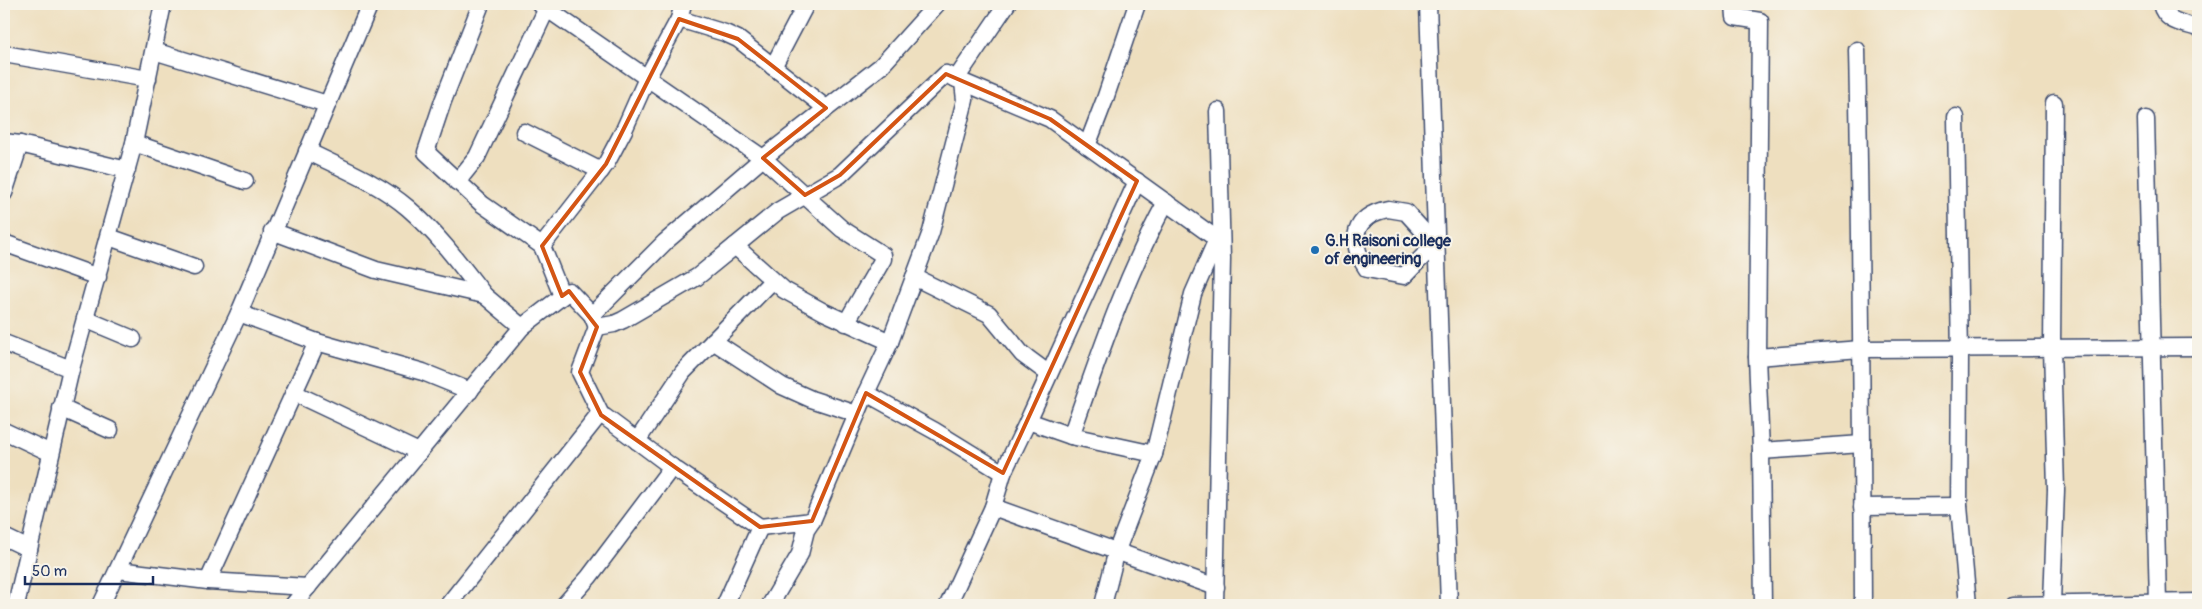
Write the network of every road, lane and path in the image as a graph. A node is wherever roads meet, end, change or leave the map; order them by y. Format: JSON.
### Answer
{"nodes":[{"id":1,"x":164,"y":4,"type":"edge"},
{"id":2,"x":370,"y":4,"type":"edge"},
{"id":3,"x":481,"y":4,"type":"edge"},
{"id":4,"x":806,"y":4,"type":"edge"},
{"id":5,"x":937,"y":4,"type":"edge"},
{"id":6,"x":1007,"y":4,"type":"edge"},
{"id":7,"x":1137,"y":4,"type":"edge"},
{"id":8,"x":1428,"y":4,"type":"edge"},
{"id":9,"x":1734,"y":4,"type":"edge"},
{"id":10,"x":2161,"y":4,"type":"edge"},
{"id":11,"x":544,"y":6,"type":"edge"},
{"id":12,"x":681,"y":12,"type":"edge"},
{"id":13,"x":2198,"y":28,"type":"edge"},
{"id":14,"x":1857,"y":50,"type":"dead end"},
{"id":15,"x":154,"y":51,"type":"junction"},
{"id":16,"x":4,"y":54,"type":"edge"},
{"id":17,"x":773,"y":66,"type":"junction"},
{"id":18,"x":647,"y":78,"type":"junction"},
{"id":19,"x":148,"y":79,"type":"junction"},
{"id":20,"x":960,"y":81,"type":"junction"},
{"id":21,"x":2054,"y":103,"type":"dead end"},
{"id":22,"x":327,"y":104,"type":"junction"},
{"id":23,"x":826,"y":108,"type":"junction"},
{"id":24,"x":1218,"y":112,"type":"dead end"},
{"id":25,"x":1956,"y":117,"type":"dead end"},
{"id":26,"x":2146,"y":120,"type":"dead end"},
{"id":27,"x":524,"y":132,"type":"dead end"},
{"id":28,"x":12,"y":143,"type":"edge"},
{"id":29,"x":134,"y":143,"type":"junction"},
{"id":30,"x":1087,"y":146,"type":"junction"},
{"id":31,"x":307,"y":151,"type":"junction"},
{"id":32,"x":763,"y":158,"type":"junction"},
{"id":33,"x":127,"y":170,"type":"junction"},
{"id":34,"x":601,"y":171,"type":"junction"},
{"id":35,"x":245,"y":180,"type":"dead end"},
{"id":36,"x":1137,"y":181,"type":"junction"},
{"id":37,"x":457,"y":182,"type":"junction"},
{"id":38,"x":4,"y":193,"type":"edge"},
{"id":39,"x":805,"y":195,"type":"junction"},
{"id":40,"x":1166,"y":202,"type":"junction"},
{"id":41,"x":272,"y":231,"type":"junction"},
{"id":42,"x":109,"y":237,"type":"junction"},
{"id":43,"x":1219,"y":240,"type":"junction"},
{"id":44,"x":4,"y":243,"type":"edge"},
{"id":45,"x":1435,"y":244,"type":"junction"},
{"id":46,"x":542,"y":246,"type":"junction"},
{"id":47,"x":735,"y":246,"type":"junction"},
{"id":48,"x":194,"y":267,"type":"dead end"},
{"id":49,"x":98,"y":277,"type":"junction"},
{"id":50,"x":914,"y":277,"type":"junction"},
{"id":51,"x":772,"y":281,"type":"junction"},
{"id":52,"x":484,"y":295,"type":"junction"},
{"id":53,"x":562,"y":296,"type":"junction"},
{"id":54,"x":239,"y":313,"type":"junction"},
{"id":55,"x":85,"y":319,"type":"junction"},
{"id":56,"x":594,"y":321,"type":"junction"},
{"id":57,"x":846,"y":323,"type":"junction"},
{"id":58,"x":522,"y":327,"type":"junction"},
{"id":59,"x":133,"y":339,"type":"dead end"},
{"id":60,"x":713,"y":341,"type":"junction"},
{"id":61,"x":317,"y":342,"type":"junction"},
{"id":62,"x":890,"y":342,"type":"junction"},
{"id":63,"x":4,"y":343,"type":"edge"},
{"id":64,"x":2152,"y":347,"type":"junction"},
{"id":65,"x":2198,"y":347,"type":"edge"},
{"id":66,"x":1960,"y":348,"type":"junction"},
{"id":67,"x":2052,"y":348,"type":"junction"},
{"id":68,"x":1861,"y":349,"type":"junction"},
{"id":69,"x":1757,"y":357,"type":"junction"},
{"id":70,"x":70,"y":368,"type":"junction"},
{"id":71,"x":1049,"y":374,"type":"junction"},
{"id":72,"x":470,"y":391,"type":"junction"},
{"id":73,"x":294,"y":393,"type":"junction"},
{"id":74,"x":866,"y":393,"type":"junction"},
{"id":75,"x":61,"y":408,"type":"junction"},
{"id":76,"x":857,"y":414,"type":"junction"},
{"id":77,"x":601,"y":415,"type":"junction"},
{"id":78,"x":1028,"y":421,"type":"junction"},
{"id":79,"x":110,"y":430,"type":"dead end"},
{"id":80,"x":4,"y":431,"type":"edge"},
{"id":81,"x":1071,"y":436,"type":"junction"},
{"id":82,"x":638,"y":441,"type":"junction"},
{"id":83,"x":1862,"y":444,"type":"junction"},
{"id":84,"x":1761,"y":451,"type":"junction"},
{"id":85,"x":419,"y":452,"type":"junction"},
{"id":86,"x":51,"y":453,"type":"junction"},
{"id":87,"x":1154,"y":454,"type":"junction"},
{"id":88,"x":672,"y":467,"type":"junction"},
{"id":89,"x":1002,"y":473,"type":"junction"},
{"id":90,"x":1960,"y":506,"type":"junction"},
{"id":91,"x":993,"y":507,"type":"junction"},
{"id":92,"x":1862,"y":507,"type":"junction"},
{"id":93,"x":812,"y":521,"type":"junction"},
{"id":94,"x":760,"y":527,"type":"junction"},
{"id":95,"x":4,"y":537,"type":"edge"},
{"id":96,"x":29,"y":549,"type":"junction"},
{"id":97,"x":1117,"y":550,"type":"junction"},
{"id":98,"x":118,"y":570,"type":"junction"},
{"id":99,"x":208,"y":581,"type":"junction"},
{"id":100,"x":308,"y":586,"type":"junction"},
{"id":101,"x":1216,"y":587,"type":"junction"},
{"id":102,"x":2198,"y":602,"type":"edge"},
{"id":103,"x":2158,"y":603,"type":"junction"},
{"id":104,"x":2052,"y":604,"type":"edge"},
{"id":105,"x":16,"y":605,"type":"edge"},
{"id":106,"x":102,"y":605,"type":"edge"},
{"id":107,"x":293,"y":605,"type":"edge"},
{"id":108,"x":448,"y":605,"type":"edge"},
{"id":109,"x":564,"y":605,"type":"edge"},
{"id":110,"x":725,"y":605,"type":"edge"},
{"id":111,"x":770,"y":605,"type":"edge"},
{"id":112,"x":948,"y":605,"type":"edge"},
{"id":113,"x":1103,"y":605,"type":"edge"},
{"id":114,"x":1215,"y":605,"type":"edge"},
{"id":115,"x":1449,"y":605,"type":"edge"},
{"id":116,"x":1763,"y":605,"type":"edge"},
{"id":117,"x":1863,"y":605,"type":"edge"},
{"id":118,"x":1968,"y":605,"type":"edge"},
{"id":119,"x":2014,"y":605,"type":"edge"}],
"edges":[{"from":1,"to":15,"type":"street"},
{"from":2,"to":22,"type":"street"},
{"from":3,"to":37,"type":"street"},
{"from":4,"to":17,"type":"street"},
{"from":5,"to":23,"type":"street"},
{"from":6,"to":20,"type":"street"},
{"from":7,"to":30,"type":"street"},
{"from":8,"to":45,"type":"street"},
{"from":9,"to":69,"type":"street"},
{"from":10,"to":13,"type":"street"},
{"from":11,"to":18,"type":"street"},
{"from":11,"to":37,"type":"street"},
{"from":12,"to":17,"type":"street"},
{"from":12,"to":18,"type":"street"},
{"from":14,"to":68,"type":"street"},
{"from":15,"to":19,"type":"street"},
{"from":15,"to":22,"type":"street"},
{"from":16,"to":19,"type":"street"},
{"from":17,"to":23,"type":"street"},
{"from":18,"to":32,"type":"street"},
{"from":18,"to":34,"type":"street"},
{"from":19,"to":29,"type":"street"},
{"from":20,"to":30,"type":"street"},
{"from":20,"to":39,"type":"street"},
{"from":20,"to":50,"type":"street"},
{"from":21,"to":67,"type":"street"},
{"from":22,"to":31,"type":"street"},
{"from":23,"to":32,"type":"street"},
{"from":24,"to":43,"type":"street"},
{"from":25,"to":66,"type":"street"},
{"from":26,"to":64,"type":"street"},
{"from":27,"to":34,"type":"street"},
{"from":28,"to":33,"type":"street"},
{"from":28,"to":38,"type":"street"},
{"from":29,"to":33,"type":"street"},
{"from":29,"to":35,"type":"street"},
{"from":30,"to":36,"type":"street"},
{"from":31,"to":41,"type":"street"},
{"from":31,"to":52,"type":"street"},
{"from":32,"to":39,"type":"street"},
{"from":32,"to":56,"type":"street"},
{"from":33,"to":42,"type":"street"},
{"from":34,"to":46,"type":"street"},
{"from":36,"to":40,"type":"street"},
{"from":36,"to":71,"type":"street"},
{"from":37,"to":46,"type":"street"},
{"from":39,"to":47,"type":"street"},
{"from":39,"to":57,"type":"street"},
{"from":40,"to":43,"type":"street"},
{"from":40,"to":81,"type":"street"},
{"from":41,"to":52,"type":"street"},
{"from":41,"to":54,"type":"street"},
{"from":42,"to":48,"type":"street"},
{"from":42,"to":49,"type":"street"},
{"from":43,"to":87,"type":"street"},
{"from":43,"to":101,"type":"street"},
{"from":44,"to":49,"type":"street"},
{"from":45,"to":45,"type":"street"},
{"from":45,"to":115,"type":"street"},
{"from":46,"to":53,"type":"street"},
{"from":47,"to":51,"type":"street"},
{"from":47,"to":56,"type":"street"},
{"from":49,"to":55,"type":"street"},
{"from":50,"to":62,"type":"street"},
{"from":50,"to":71,"type":"street"},
{"from":51,"to":57,"type":"street"},
{"from":51,"to":60,"type":"street"},
{"from":52,"to":58,"type":"street"},
{"from":53,"to":56,"type":"street"},
{"from":53,"to":58,"type":"street"},
{"from":54,"to":61,"type":"street"},
{"from":54,"to":98,"type":"street"},
{"from":55,"to":59,"type":"street"},
{"from":55,"to":70,"type":"street"},
{"from":56,"to":77,"type":"street"},
{"from":57,"to":62,"type":"street"},
{"from":58,"to":72,"type":"street"},
{"from":60,"to":76,"type":"street"},
{"from":60,"to":82,"type":"street"},
{"from":61,"to":72,"type":"street"},
{"from":61,"to":73,"type":"street"},
{"from":62,"to":74,"type":"street"},
{"from":63,"to":70,"type":"street"},
{"from":64,"to":65,"type":"street"},
{"from":64,"to":67,"type":"street"},
{"from":64,"to":103,"type":"street"},
{"from":66,"to":67,"type":"street"},
{"from":66,"to":68,"type":"street"},
{"from":66,"to":90,"type":"street"},
{"from":67,"to":104,"type":"street"},
{"from":68,"to":69,"type":"street"},
{"from":68,"to":83,"type":"street"},
{"from":69,"to":84,"type":"street"},
{"from":70,"to":75,"type":"street"},
{"from":71,"to":78,"type":"street"},
{"from":72,"to":85,"type":"street"},
{"from":73,"to":85,"type":"street"},
{"from":73,"to":99,"type":"street"},
{"from":74,"to":76,"type":"street"},
{"from":74,"to":89,"type":"street"},
{"from":75,"to":79,"type":"street"},
{"from":75,"to":86,"type":"street"},
{"from":76,"to":93,"type":"street"},
{"from":77,"to":82,"type":"street"},
{"from":77,"to":108,"type":"street"},
{"from":78,"to":81,"type":"street"},
{"from":78,"to":89,"type":"street"},
{"from":80,"to":86,"type":"street"},
{"from":81,"to":87,"type":"street"},
{"from":82,"to":88,"type":"street"},
{"from":83,"to":84,"type":"street"},
{"from":83,"to":92,"type":"street"},
{"from":84,"to":116,"type":"street"},
{"from":85,"to":100,"type":"street"},
{"from":86,"to":96,"type":"street"},
{"from":87,"to":97,"type":"street"},
{"from":88,"to":94,"type":"street"},
{"from":88,"to":109,"type":"street"},
{"from":89,"to":91,"type":"street"},
{"from":90,"to":92,"type":"street"},
{"from":90,"to":118,"type":"street"},
{"from":91,"to":97,"type":"street"},
{"from":91,"to":112,"type":"street"},
{"from":92,"to":117,"type":"street"},
{"from":93,"to":94,"type":"street"},
{"from":93,"to":111,"type":"street"},
{"from":94,"to":110,"type":"street"},
{"from":95,"to":96,"type":"street"},
{"from":96,"to":105,"type":"street"},
{"from":97,"to":101,"type":"street"},
{"from":97,"to":113,"type":"street"},
{"from":98,"to":99,"type":"street"},
{"from":98,"to":106,"type":"street"},
{"from":99,"to":100,"type":"street"},
{"from":100,"to":107,"type":"street"},
{"from":101,"to":114,"type":"street"},
{"from":102,"to":103,"type":"street"},
{"from":103,"to":104,"type":"street"},
{"from":104,"to":119,"type":"street"}]}
